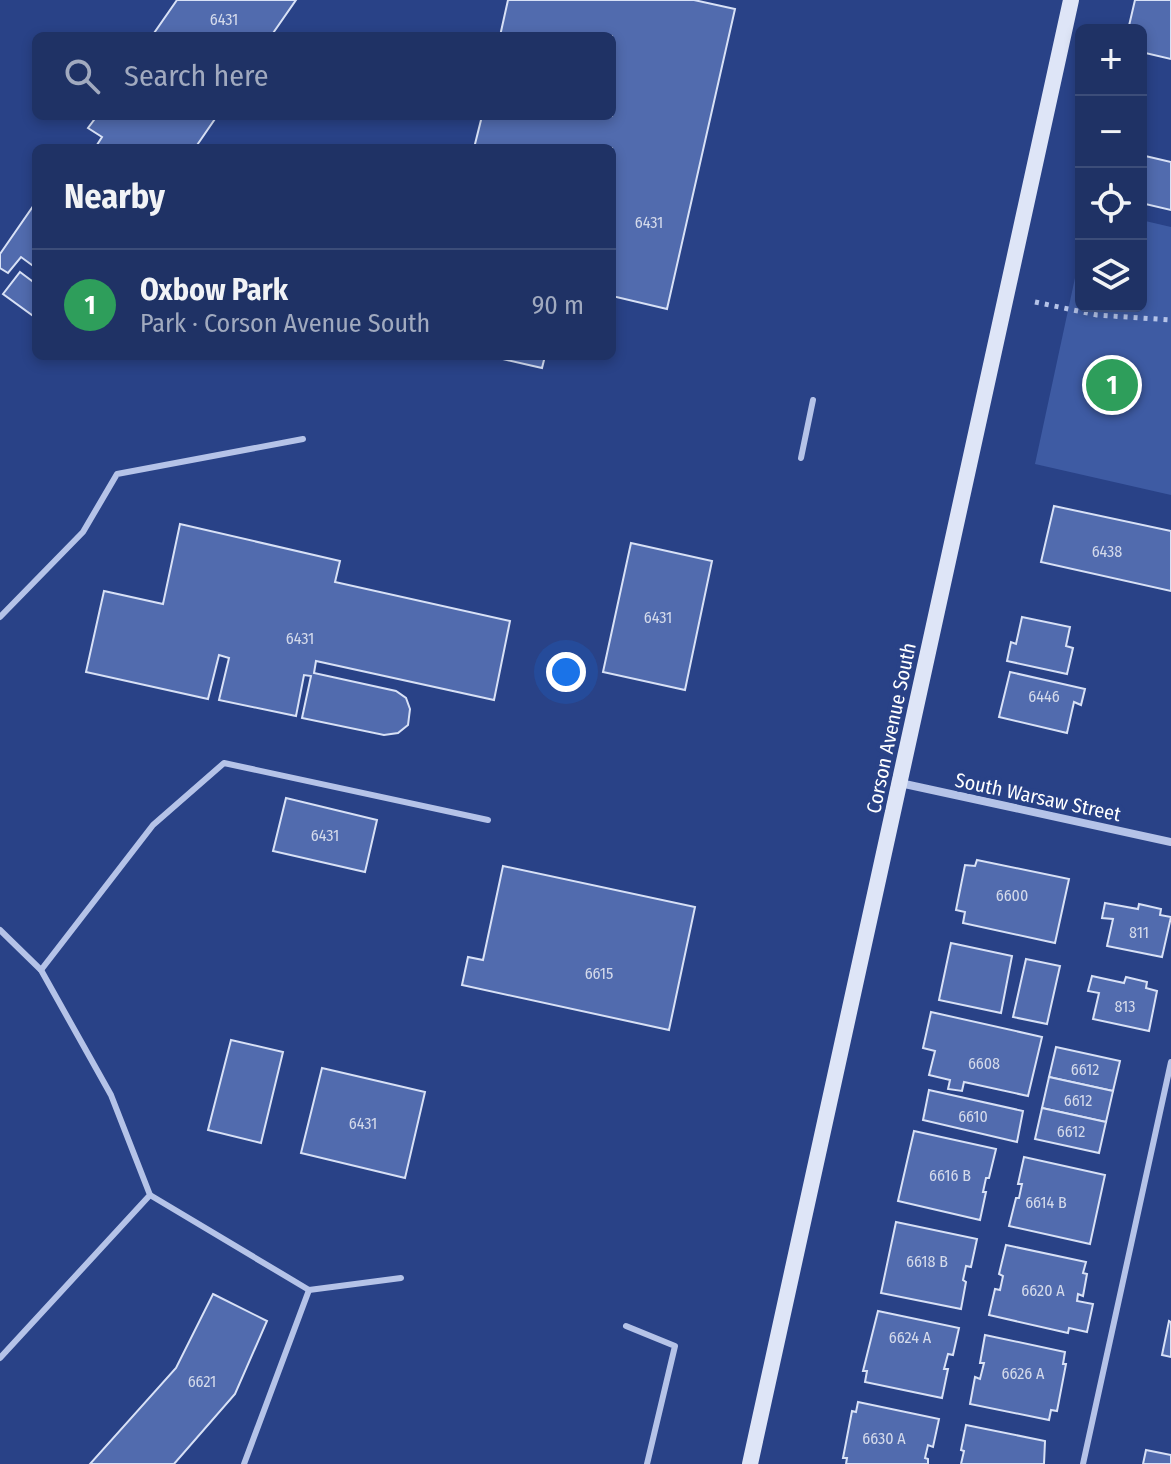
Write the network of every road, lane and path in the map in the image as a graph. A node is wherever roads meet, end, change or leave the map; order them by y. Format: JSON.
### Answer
{"nodes":[{"id":1,"x":1071,"y":0,"type":"edge"},
{"id":2,"x":1006,"y":296,"type":"junction"},
{"id":3,"x":1171,"y":320,"type":"edge"},
{"id":4,"x":813,"y":400,"type":"dead end"},
{"id":5,"x":303,"y":439,"type":"dead end"},
{"id":6,"x":801,"y":458,"type":"dead end"},
{"id":7,"x":0,"y":617,"type":"edge"},
{"id":8,"x":899,"y":783,"type":"junction"},
{"id":9,"x":488,"y":820,"type":"dead end"},
{"id":10,"x":1171,"y":842,"type":"edge"},
{"id":11,"x":0,"y":930,"type":"edge"},
{"id":12,"x":41,"y":970,"type":"junction"},
{"id":13,"x":1171,"y":1062,"type":"edge"},
{"id":14,"x":150,"y":1195,"type":"junction"},
{"id":15,"x":401,"y":1278,"type":"dead end"},
{"id":16,"x":309,"y":1290,"type":"junction"},
{"id":17,"x":626,"y":1326,"type":"dead end"},
{"id":18,"x":0,"y":1358,"type":"edge"},
{"id":19,"x":244,"y":1464,"type":"edge"},
{"id":20,"x":647,"y":1464,"type":"edge"},
{"id":21,"x":750,"y":1464,"type":"edge"},
{"id":22,"x":1083,"y":1464,"type":"edge"}],
"edges":[{"from":1,"to":2,"type":"street","name":"Corson Avenue South"},
{"from":2,"to":3,"type":"path"},
{"from":2,"to":8,"type":"street","name":"Corson Avenue South"},
{"from":4,"to":6,"type":"lane"},
{"from":5,"to":7,"type":"lane"},
{"from":8,"to":10,"type":"street","name":"South Warsaw Street"},
{"from":8,"to":21,"type":"street","name":"Corson Avenue South"},
{"from":9,"to":12,"type":"lane"},
{"from":11,"to":12,"type":"lane"},
{"from":12,"to":14,"type":"lane"},
{"from":13,"to":22,"type":"lane"},
{"from":14,"to":16,"type":"lane"},
{"from":14,"to":18,"type":"lane"},
{"from":15,"to":16,"type":"lane"},
{"from":16,"to":19,"type":"lane"},
{"from":17,"to":20,"type":"lane"}]}
